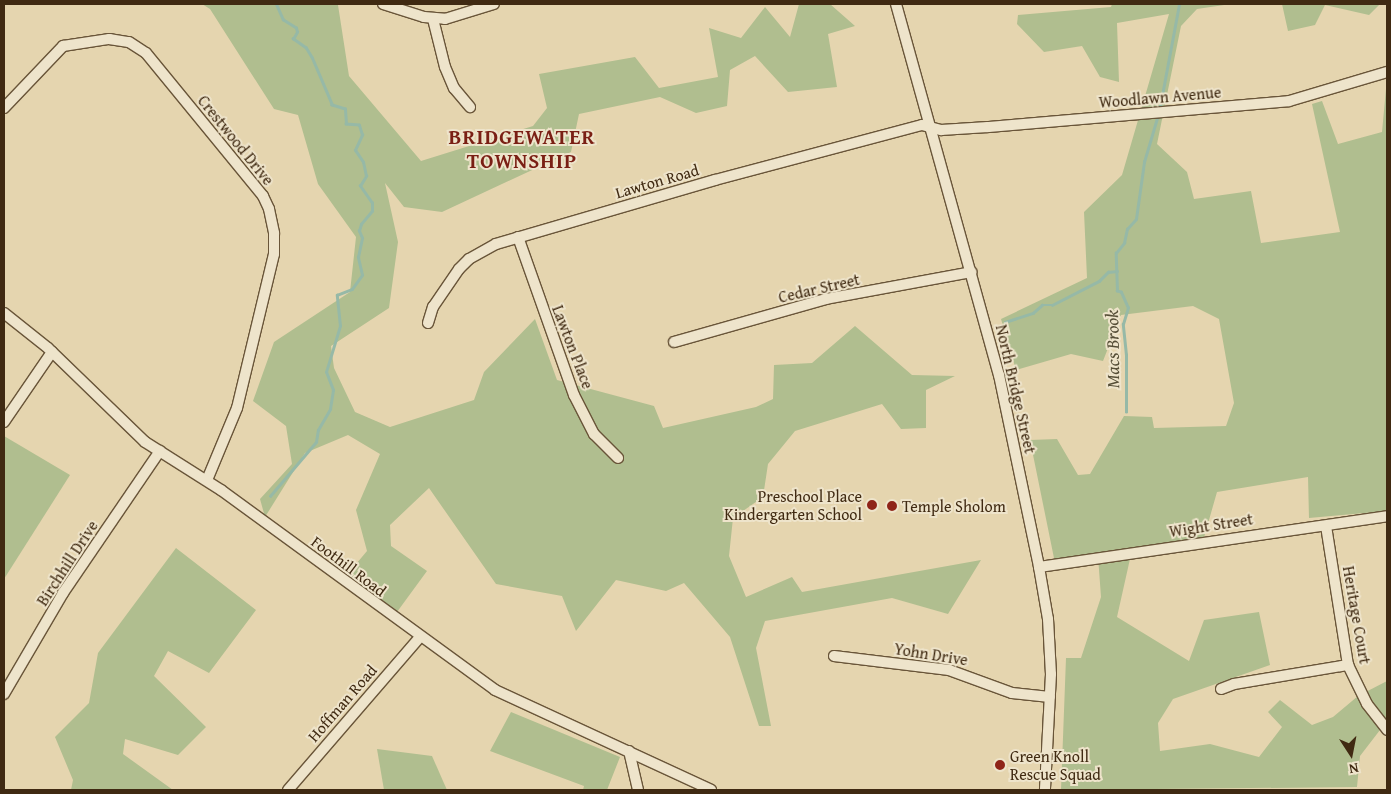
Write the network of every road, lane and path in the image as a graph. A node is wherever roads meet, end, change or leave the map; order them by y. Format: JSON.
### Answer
{"nodes":[{"id":1,"x":383,"y":4,"type":"edge"},
{"id":2,"x":494,"y":4,"type":"edge"},
{"id":3,"x":896,"y":4,"type":"edge"},
{"id":4,"x":433,"y":19,"type":"junction"},
{"id":5,"x":1387,"y":72,"type":"edge"},
{"id":6,"x":470,"y":107,"type":"dead end"},
{"id":7,"x":4,"y":108,"type":"edge"},
{"id":8,"x":932,"y":128,"type":"junction"},
{"id":9,"x":518,"y":237,"type":"junction"},
{"id":10,"x":972,"y":272,"type":"junction"},
{"id":11,"x":4,"y":313,"type":"edge"},
{"id":12,"x":428,"y":323,"type":"dead end"},
{"id":13,"x":674,"y":342,"type":"dead end"},
{"id":14,"x":52,"y":352,"type":"junction"},
{"id":15,"x":4,"y":422,"type":"edge"},
{"id":16,"x":160,"y":451,"type":"junction"},
{"id":17,"x":618,"y":458,"type":"dead end"},
{"id":18,"x":207,"y":480,"type":"junction"},
{"id":19,"x":1387,"y":516,"type":"edge"},
{"id":20,"x":1326,"y":526,"type":"junction"},
{"id":21,"x":1039,"y":567,"type":"junction"},
{"id":22,"x":420,"y":638,"type":"junction"},
{"id":23,"x":834,"y":656,"type":"dead end"},
{"id":24,"x":1348,"y":665,"type":"junction"},
{"id":25,"x":1221,"y":690,"type":"dead end"},
{"id":26,"x":4,"y":694,"type":"edge"},
{"id":27,"x":1050,"y":697,"type":"junction"},
{"id":28,"x":1387,"y":730,"type":"edge"},
{"id":29,"x":629,"y":751,"type":"junction"},
{"id":30,"x":288,"y":790,"type":"edge"},
{"id":31,"x":638,"y":790,"type":"edge"},
{"id":32,"x":710,"y":790,"type":"edge"},
{"id":33,"x":1045,"y":790,"type":"edge"}],
"edges":[{"from":1,"to":4,"type":"street"},
{"from":2,"to":4,"type":"street"},
{"from":3,"to":8,"type":"street","name":"North Bridge Street"},
{"from":4,"to":6,"type":"street"},
{"from":5,"to":8,"type":"street","name":"Woodlawn Avenue"},
{"from":7,"to":18,"type":"street","name":"Crestwood Drive"},
{"from":8,"to":9,"type":"street","name":"Lawton Road"},
{"from":8,"to":10,"type":"street","name":"North Bridge Street"},
{"from":9,"to":12,"type":"street","name":"Lawton Road"},
{"from":9,"to":17,"type":"street","name":"Lawton Place"},
{"from":10,"to":13,"type":"street","name":"Cedar Street"},
{"from":10,"to":21,"type":"street","name":"North Bridge Street"},
{"from":11,"to":14,"type":"street","name":"Foothill Road"},
{"from":14,"to":15,"type":"street"},
{"from":14,"to":16,"type":"street","name":"Foothill Road"},
{"from":16,"to":18,"type":"street","name":"Foothill Road"},
{"from":16,"to":26,"type":"street","name":"Birchhill Drive"},
{"from":18,"to":22,"type":"street","name":"Foothill Road"},
{"from":19,"to":20,"type":"street","name":"Wight Street"},
{"from":20,"to":21,"type":"street","name":"Wight Street"},
{"from":20,"to":24,"type":"street","name":"Heritage Court"},
{"from":21,"to":27,"type":"street","name":"North Bridge Street"},
{"from":22,"to":29,"type":"street","name":"Foothill Road"},
{"from":22,"to":30,"type":"street","name":"Hoffman Road"},
{"from":23,"to":27,"type":"street","name":"Yohn Drive"},
{"from":24,"to":25,"type":"street"},
{"from":24,"to":28,"type":"street","name":"Heritage Court"},
{"from":27,"to":33,"type":"street","name":"North Bridge Street"},
{"from":29,"to":31,"type":"street"},
{"from":29,"to":32,"type":"street","name":"Foothill Road"}]}
